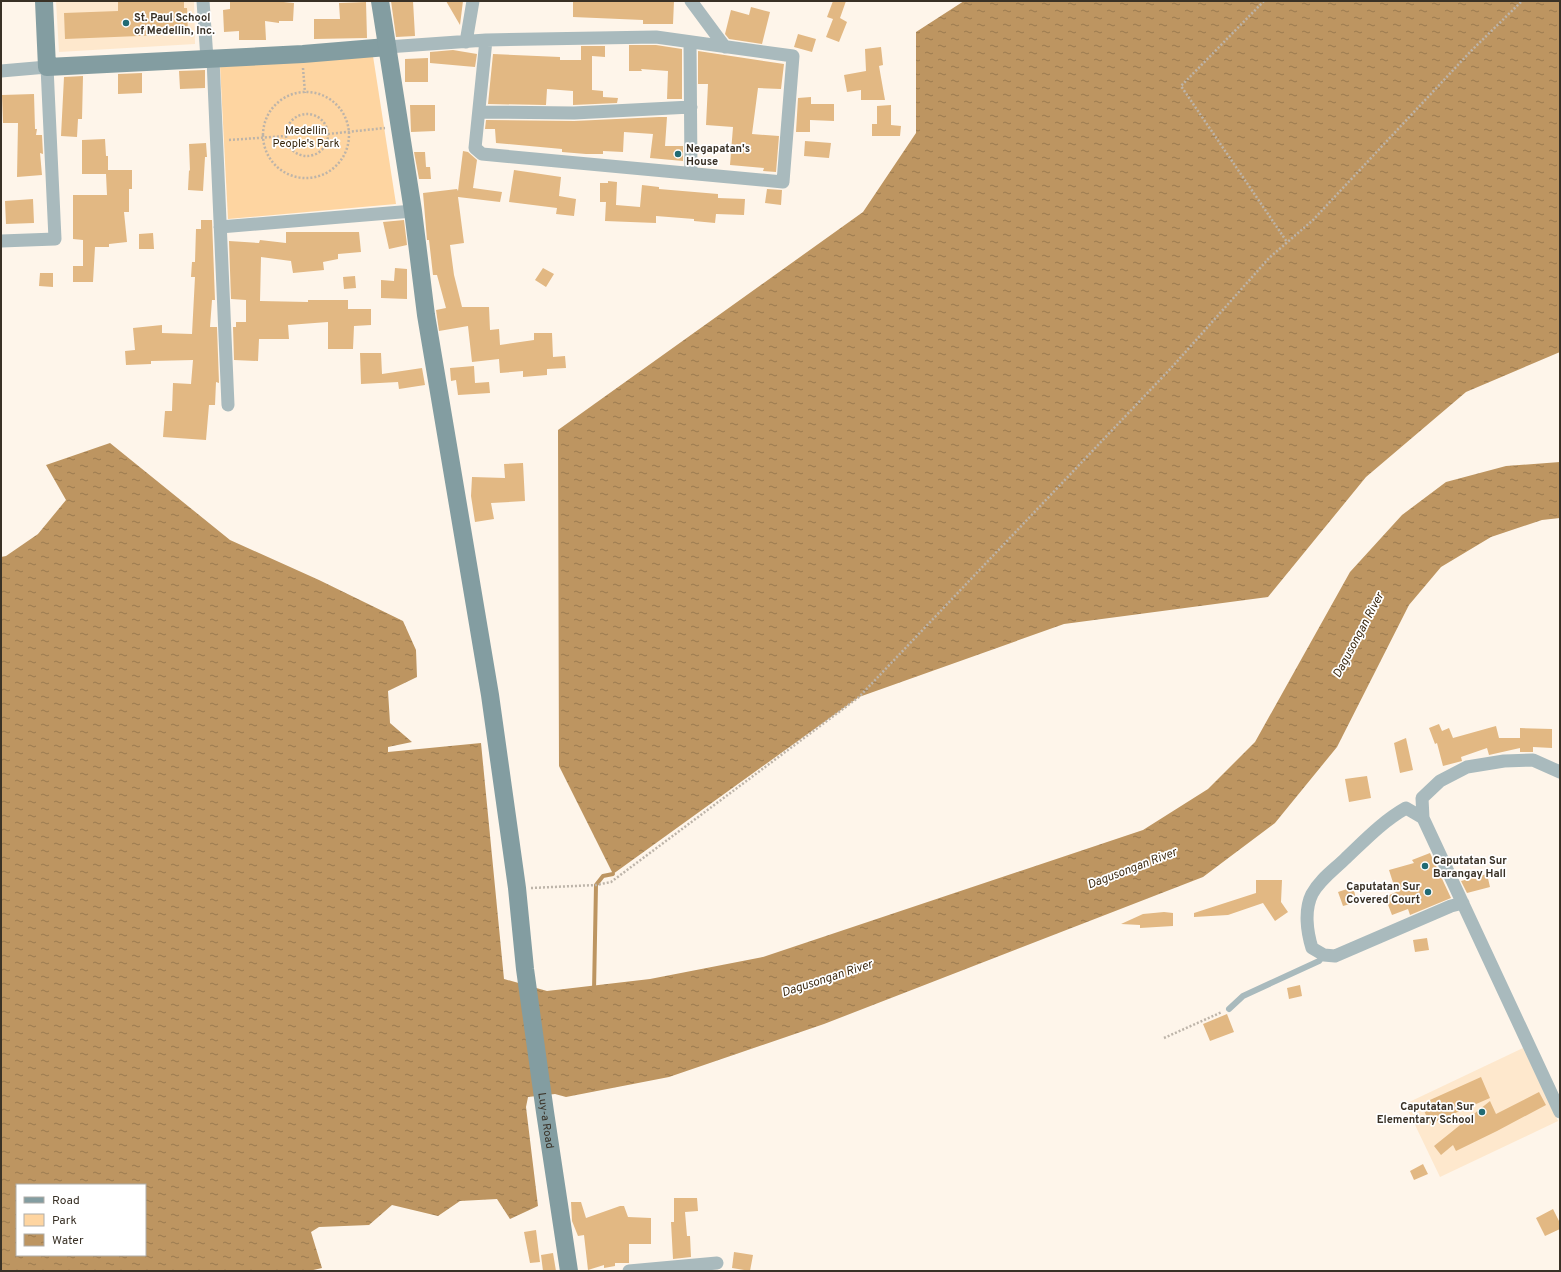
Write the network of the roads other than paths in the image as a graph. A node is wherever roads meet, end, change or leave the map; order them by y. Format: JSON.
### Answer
{"nodes":[{"id":1,"x":203,"y":1,"type":"edge"},
{"id":2,"x":380,"y":1,"type":"edge"},
{"id":3,"x":473,"y":1,"type":"edge"},
{"id":4,"x":691,"y":1,"type":"edge"},
{"id":5,"x":42,"y":2,"type":"edge"},
{"id":6,"x":486,"y":40,"type":"junction"},
{"id":7,"x":466,"y":42,"type":"junction"},
{"id":8,"x":690,"y":42,"type":"junction"},
{"id":9,"x":725,"y":46,"type":"junction"},
{"id":10,"x":387,"y":47,"type":"junction"},
{"id":11,"x":210,"y":59,"type":"junction"},
{"id":12,"x":47,"y":68,"type":"junction"},
{"id":13,"x":1,"y":71,"type":"edge"},
{"id":14,"x":691,"y":107,"type":"junction"},
{"id":15,"x":479,"y":112,"type":"junction"},
{"id":16,"x":691,"y":173,"type":"junction"},
{"id":17,"x":413,"y":211,"type":"junction"},
{"id":18,"x":220,"y":227,"type":"junction"},
{"id":19,"x":1,"y":241,"type":"edge"},
{"id":20,"x":228,"y":405,"type":"dead end"},
{"id":21,"x":1560,"y":772,"type":"edge"},
{"id":22,"x":1422,"y":798,"type":"junction"},
{"id":23,"x":1406,"y":808,"type":"junction"},
{"id":24,"x":1423,"y":818,"type":"junction"},
{"id":25,"x":1464,"y":903,"type":"junction"},
{"id":26,"x":1324,"y":955,"type":"junction"},
{"id":27,"x":1229,"y":1009,"type":"road end"},
{"id":28,"x":1560,"y":1112,"type":"edge"},
{"id":29,"x":717,"y":1263,"type":"dead end"},
{"id":30,"x":569,"y":1271,"type":"edge"},
{"id":31,"x":629,"y":1271,"type":"edge"}],
"edges":[{"from":1,"to":11,"type":"street"},
{"from":2,"to":10,"type":"main road","name":"Luy-a Road"},
{"from":3,"to":7,"type":"street"},
{"from":4,"to":9,"type":"street"},
{"from":5,"to":12,"type":"main road"},
{"from":6,"to":7,"type":"street"},
{"from":6,"to":8,"type":"street"},
{"from":6,"to":15,"type":"street"},
{"from":7,"to":10,"type":"street"},
{"from":8,"to":9,"type":"street"},
{"from":8,"to":14,"type":"street"},
{"from":9,"to":16,"type":"street"},
{"from":10,"to":11,"type":"main road"},
{"from":10,"to":17,"type":"main road","name":"Luy-a Road"},
{"from":11,"to":12,"type":"main road"},
{"from":11,"to":18,"type":"street"},
{"from":12,"to":13,"type":"street"},
{"from":12,"to":19,"type":"street"},
{"from":14,"to":15,"type":"street"},
{"from":14,"to":16,"type":"street"},
{"from":15,"to":16,"type":"street"},
{"from":17,"to":18,"type":"street"},
{"from":17,"to":30,"type":"main road","name":"Luy-a Road"},
{"from":18,"to":20,"type":"street"},
{"from":21,"to":22,"type":"street"},
{"from":22,"to":23,"type":"street"},
{"from":22,"to":24,"type":"street"},
{"from":23,"to":24,"type":"street"},
{"from":23,"to":26,"type":"street"},
{"from":24,"to":25,"type":"street"},
{"from":25,"to":26,"type":"street"},
{"from":25,"to":28,"type":"street"},
{"from":26,"to":27,"type":"lane"},
{"from":29,"to":31,"type":"street"}]}
